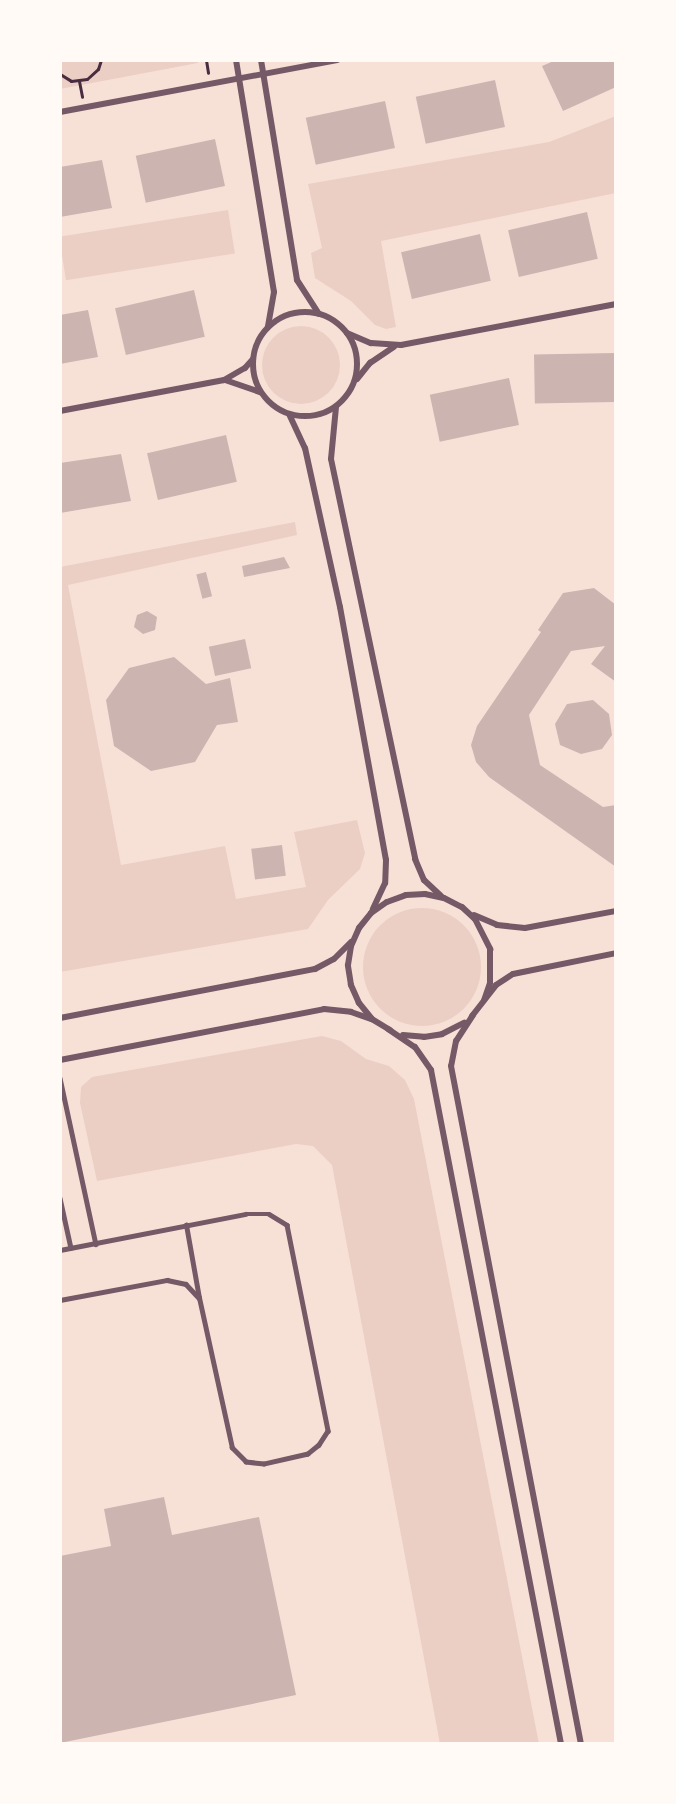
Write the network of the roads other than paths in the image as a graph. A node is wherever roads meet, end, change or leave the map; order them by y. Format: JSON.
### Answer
{"nodes":[{"id":1,"x":236,"y":60,"type":"edge"},
{"id":2,"x":261,"y":60,"type":"edge"},
{"id":3,"x":337,"y":60,"type":"edge"},
{"id":4,"x":263,"y":73,"type":"junction"},
{"id":5,"x":239,"y":78,"type":"junction"},
{"id":6,"x":60,"y":112,"type":"edge"},
{"id":7,"x":616,"y":304,"type":"edge"},
{"id":8,"x":319,"y":314,"type":"junction"},
{"id":9,"x":268,"y":327,"type":"junction"},
{"id":10,"x":347,"y":333,"type":"junction"},
{"id":11,"x":401,"y":345,"type":"junction"},
{"id":12,"x":253,"y":358,"type":"junction"},
{"id":13,"x":224,"y":380,"type":"junction"},
{"id":14,"x":355,"y":381,"type":"junction"},
{"id":15,"x":261,"y":393,"type":"junction"},
{"id":16,"x":336,"y":407,"type":"junction"},
{"id":17,"x":60,"y":411,"type":"edge"},
{"id":18,"x":289,"y":414,"type":"junction"},
{"id":19,"x":444,"y":898,"type":"junction"},
{"id":20,"x":462,"y":907,"type":"junction"},
{"id":21,"x":616,"y":911,"type":"edge"},
{"id":22,"x":371,"y":913,"type":"junction"},
{"id":23,"x":359,"y":928,"type":"junction"},
{"id":24,"x":616,"y":952,"type":"edge"},
{"id":25,"x":484,"y":1000,"type":"junction"},
{"id":26,"x":473,"y":1015,"type":"junction"},
{"id":27,"x":60,"y":1018,"type":"edge"},
{"id":28,"x":372,"y":1019,"type":"junction"},
{"id":29,"x":388,"y":1029,"type":"junction"},
{"id":30,"x":60,"y":1059,"type":"edge"},
{"id":31,"x":60,"y":1078,"type":"edge"},
{"id":32,"x":60,"y":1198,"type":"edge"},
{"id":33,"x":186,"y":1226,"type":"junction"},
{"id":34,"x":96,"y":1244,"type":"junction"},
{"id":35,"x":71,"y":1248,"type":"junction"},
{"id":36,"x":60,"y":1250,"type":"edge"},
{"id":37,"x":199,"y":1298,"type":"junction"},
{"id":38,"x":60,"y":1300,"type":"edge"},
{"id":39,"x":561,"y":1744,"type":"edge"},
{"id":40,"x":581,"y":1744,"type":"edge"}],
"edges":[{"from":1,"to":5,"type":"street"},
{"from":2,"to":4,"type":"street"},
{"from":3,"to":4,"type":"street"},
{"from":4,"to":5,"type":"street"},
{"from":4,"to":8,"type":"street"},
{"from":5,"to":6,"type":"street"},
{"from":5,"to":9,"type":"street"},
{"from":7,"to":11,"type":"street"},
{"from":8,"to":9,"type":"street"},
{"from":8,"to":10,"type":"street"},
{"from":9,"to":12,"type":"street"},
{"from":10,"to":11,"type":"street"},
{"from":10,"to":14,"type":"street"},
{"from":11,"to":14,"type":"street"},
{"from":12,"to":13,"type":"street"},
{"from":12,"to":15,"type":"street"},
{"from":13,"to":15,"type":"street"},
{"from":13,"to":17,"type":"street"},
{"from":14,"to":16,"type":"street"},
{"from":15,"to":18,"type":"street"},
{"from":16,"to":18,"type":"street"},
{"from":16,"to":19,"type":"street"},
{"from":18,"to":22,"type":"street"},
{"from":19,"to":20,"type":"street"},
{"from":19,"to":22,"type":"street"},
{"from":20,"to":21,"type":"street"},
{"from":20,"to":25,"type":"street"},
{"from":22,"to":23,"type":"street"},
{"from":23,"to":27,"type":"street"},
{"from":23,"to":28,"type":"street"},
{"from":24,"to":25,"type":"street"},
{"from":25,"to":26,"type":"street"},
{"from":26,"to":29,"type":"street"},
{"from":26,"to":40,"type":"street"},
{"from":28,"to":29,"type":"street"},
{"from":28,"to":30,"type":"street"},
{"from":29,"to":39,"type":"street"},
{"from":31,"to":34,"type":"lane"},
{"from":32,"to":35,"type":"lane"},
{"from":33,"to":34,"type":"lane"},
{"from":33,"to":37,"type":"lane"},
{"from":33,"to":37,"type":"lane"},
{"from":34,"to":35,"type":"lane"},
{"from":35,"to":36,"type":"lane"},
{"from":37,"to":38,"type":"lane"}]}
